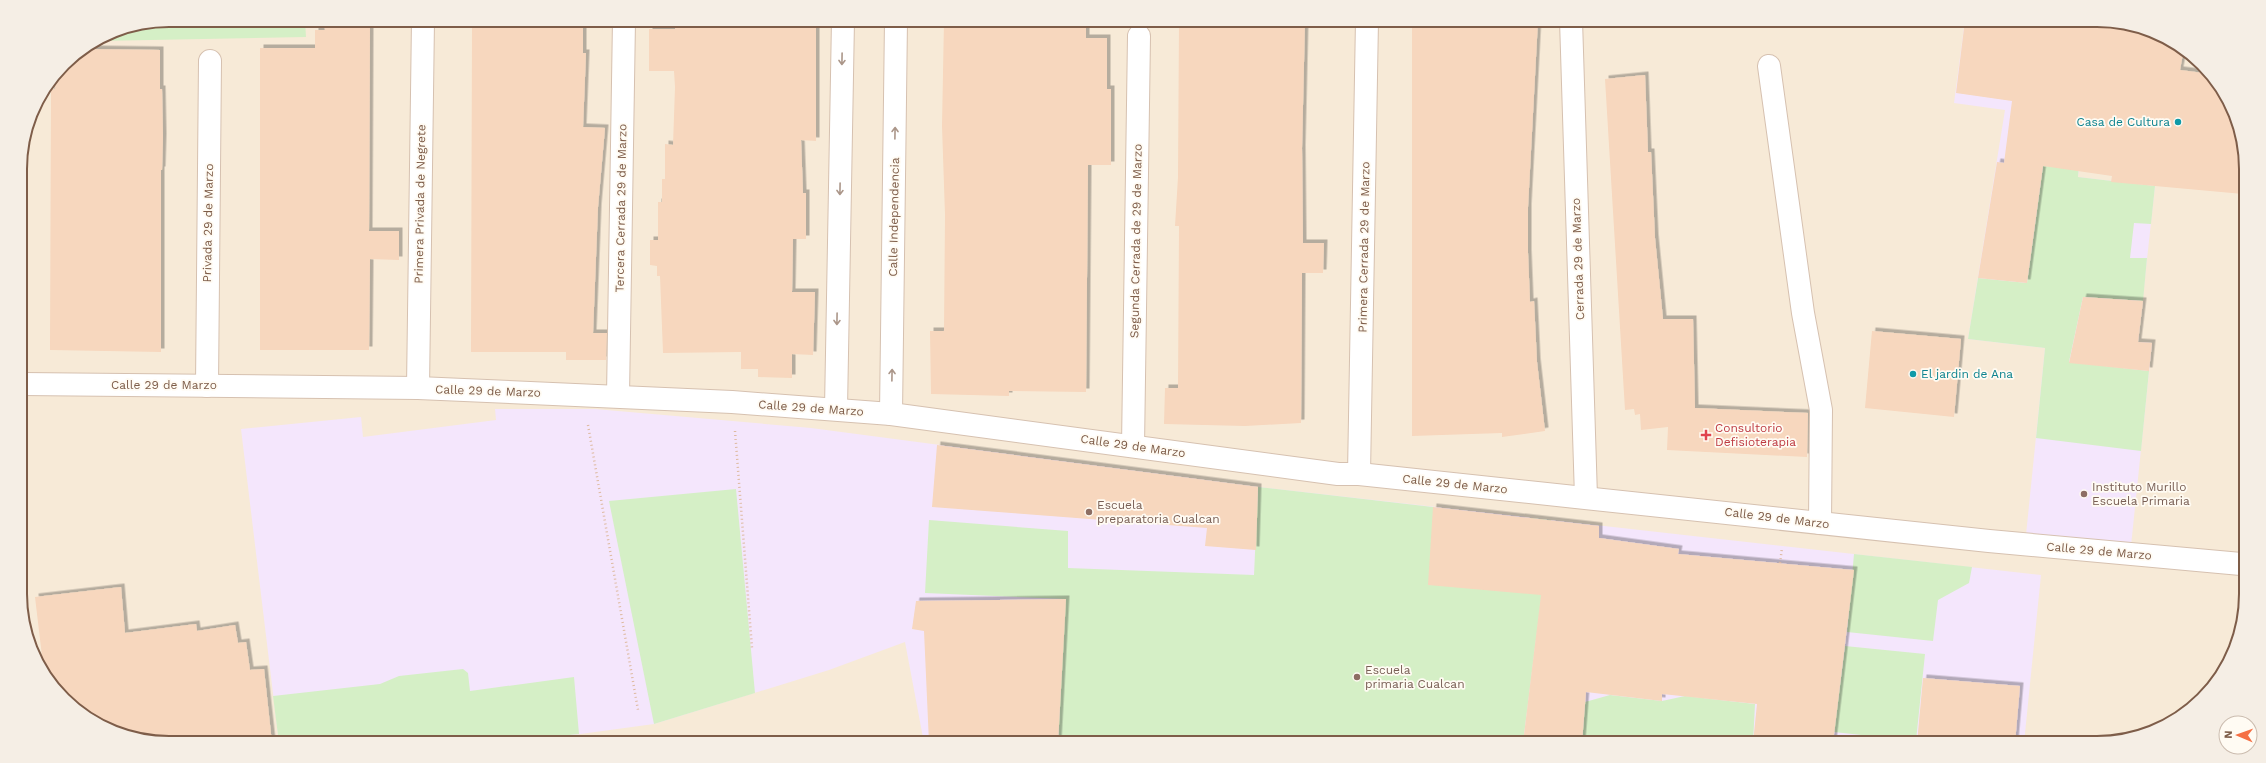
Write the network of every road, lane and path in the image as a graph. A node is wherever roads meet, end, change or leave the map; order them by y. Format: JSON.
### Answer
{"nodes":[{"id":1,"x":423,"y":27,"type":"edge"},
{"id":2,"x":624,"y":27,"type":"edge"},
{"id":3,"x":843,"y":27,"type":"edge"},
{"id":4,"x":896,"y":27,"type":"edge"},
{"id":5,"x":1367,"y":27,"type":"edge"},
{"id":6,"x":1571,"y":27,"type":"edge"},
{"id":7,"x":1139,"y":36,"type":"dead end"},
{"id":8,"x":210,"y":61,"type":"dead end"},
{"id":9,"x":1769,"y":66,"type":"dead end"},
{"id":10,"x":27,"y":384,"type":"edge"},
{"id":11,"x":207,"y":386,"type":"junction"},
{"id":12,"x":418,"y":388,"type":"junction"},
{"id":13,"x":583,"y":395,"type":"junction"},
{"id":14,"x":618,"y":396,"type":"junction"},
{"id":15,"x":732,"y":402,"type":"junction"},
{"id":16,"x":836,"y":409,"type":"junction"},
{"id":17,"x":891,"y":414,"type":"junction"},
{"id":18,"x":1133,"y":446,"type":"junction"},
{"id":19,"x":1359,"y":474,"type":"junction"},
{"id":20,"x":1586,"y":497,"type":"junction"},
{"id":21,"x":1820,"y":523,"type":"junction"},
{"id":22,"x":2239,"y":564,"type":"edge"},
{"id":23,"x":752,"y":648,"type":"dead end"},
{"id":24,"x":638,"y":710,"type":"dead end"}],
"edges":[{"from":1,"to":12,"type":"street","name":"Primera Privada de Negrete"},
{"from":2,"to":14,"type":"street","name":"Tercera Cerrada 29 de Marzo"},
{"from":3,"to":16,"type":"street","one_way":true},
{"from":17,"to":4,"type":"street","name":"Calle Independencia","one_way":true},
{"from":5,"to":19,"type":"street","name":"Primera Cerrada 29 de Marzo"},
{"from":6,"to":20,"type":"street","name":"Cerrada 29 de Marzo"},
{"from":7,"to":18,"type":"street","name":"Segunda Cerrada de 29 de Marzo"},
{"from":8,"to":11,"type":"street","name":"Privada 29 de Marzo"},
{"from":9,"to":21,"type":"street"},
{"from":10,"to":11,"type":"street","name":"Calle 29 de Marzo"},
{"from":11,"to":12,"type":"street","name":"Calle 29 de Marzo"},
{"from":12,"to":13,"type":"street","name":"Calle 29 de Marzo"},
{"from":13,"to":14,"type":"street","name":"Calle 29 de Marzo"},
{"from":13,"to":24,"type":"path"},
{"from":14,"to":15,"type":"street","name":"Calle 29 de Marzo"},
{"from":15,"to":16,"type":"street","name":"Calle 29 de Marzo"},
{"from":15,"to":23,"type":"path"},
{"from":16,"to":17,"type":"street","name":"Calle 29 de Marzo"},
{"from":17,"to":18,"type":"street","name":"Calle 29 de Marzo"},
{"from":18,"to":19,"type":"street","name":"Calle 29 de Marzo"},
{"from":19,"to":20,"type":"street","name":"Calle 29 de Marzo"},
{"from":20,"to":21,"type":"street","name":"Calle 29 de Marzo"},
{"from":21,"to":22,"type":"street","name":"Calle 29 de Marzo"}]}
